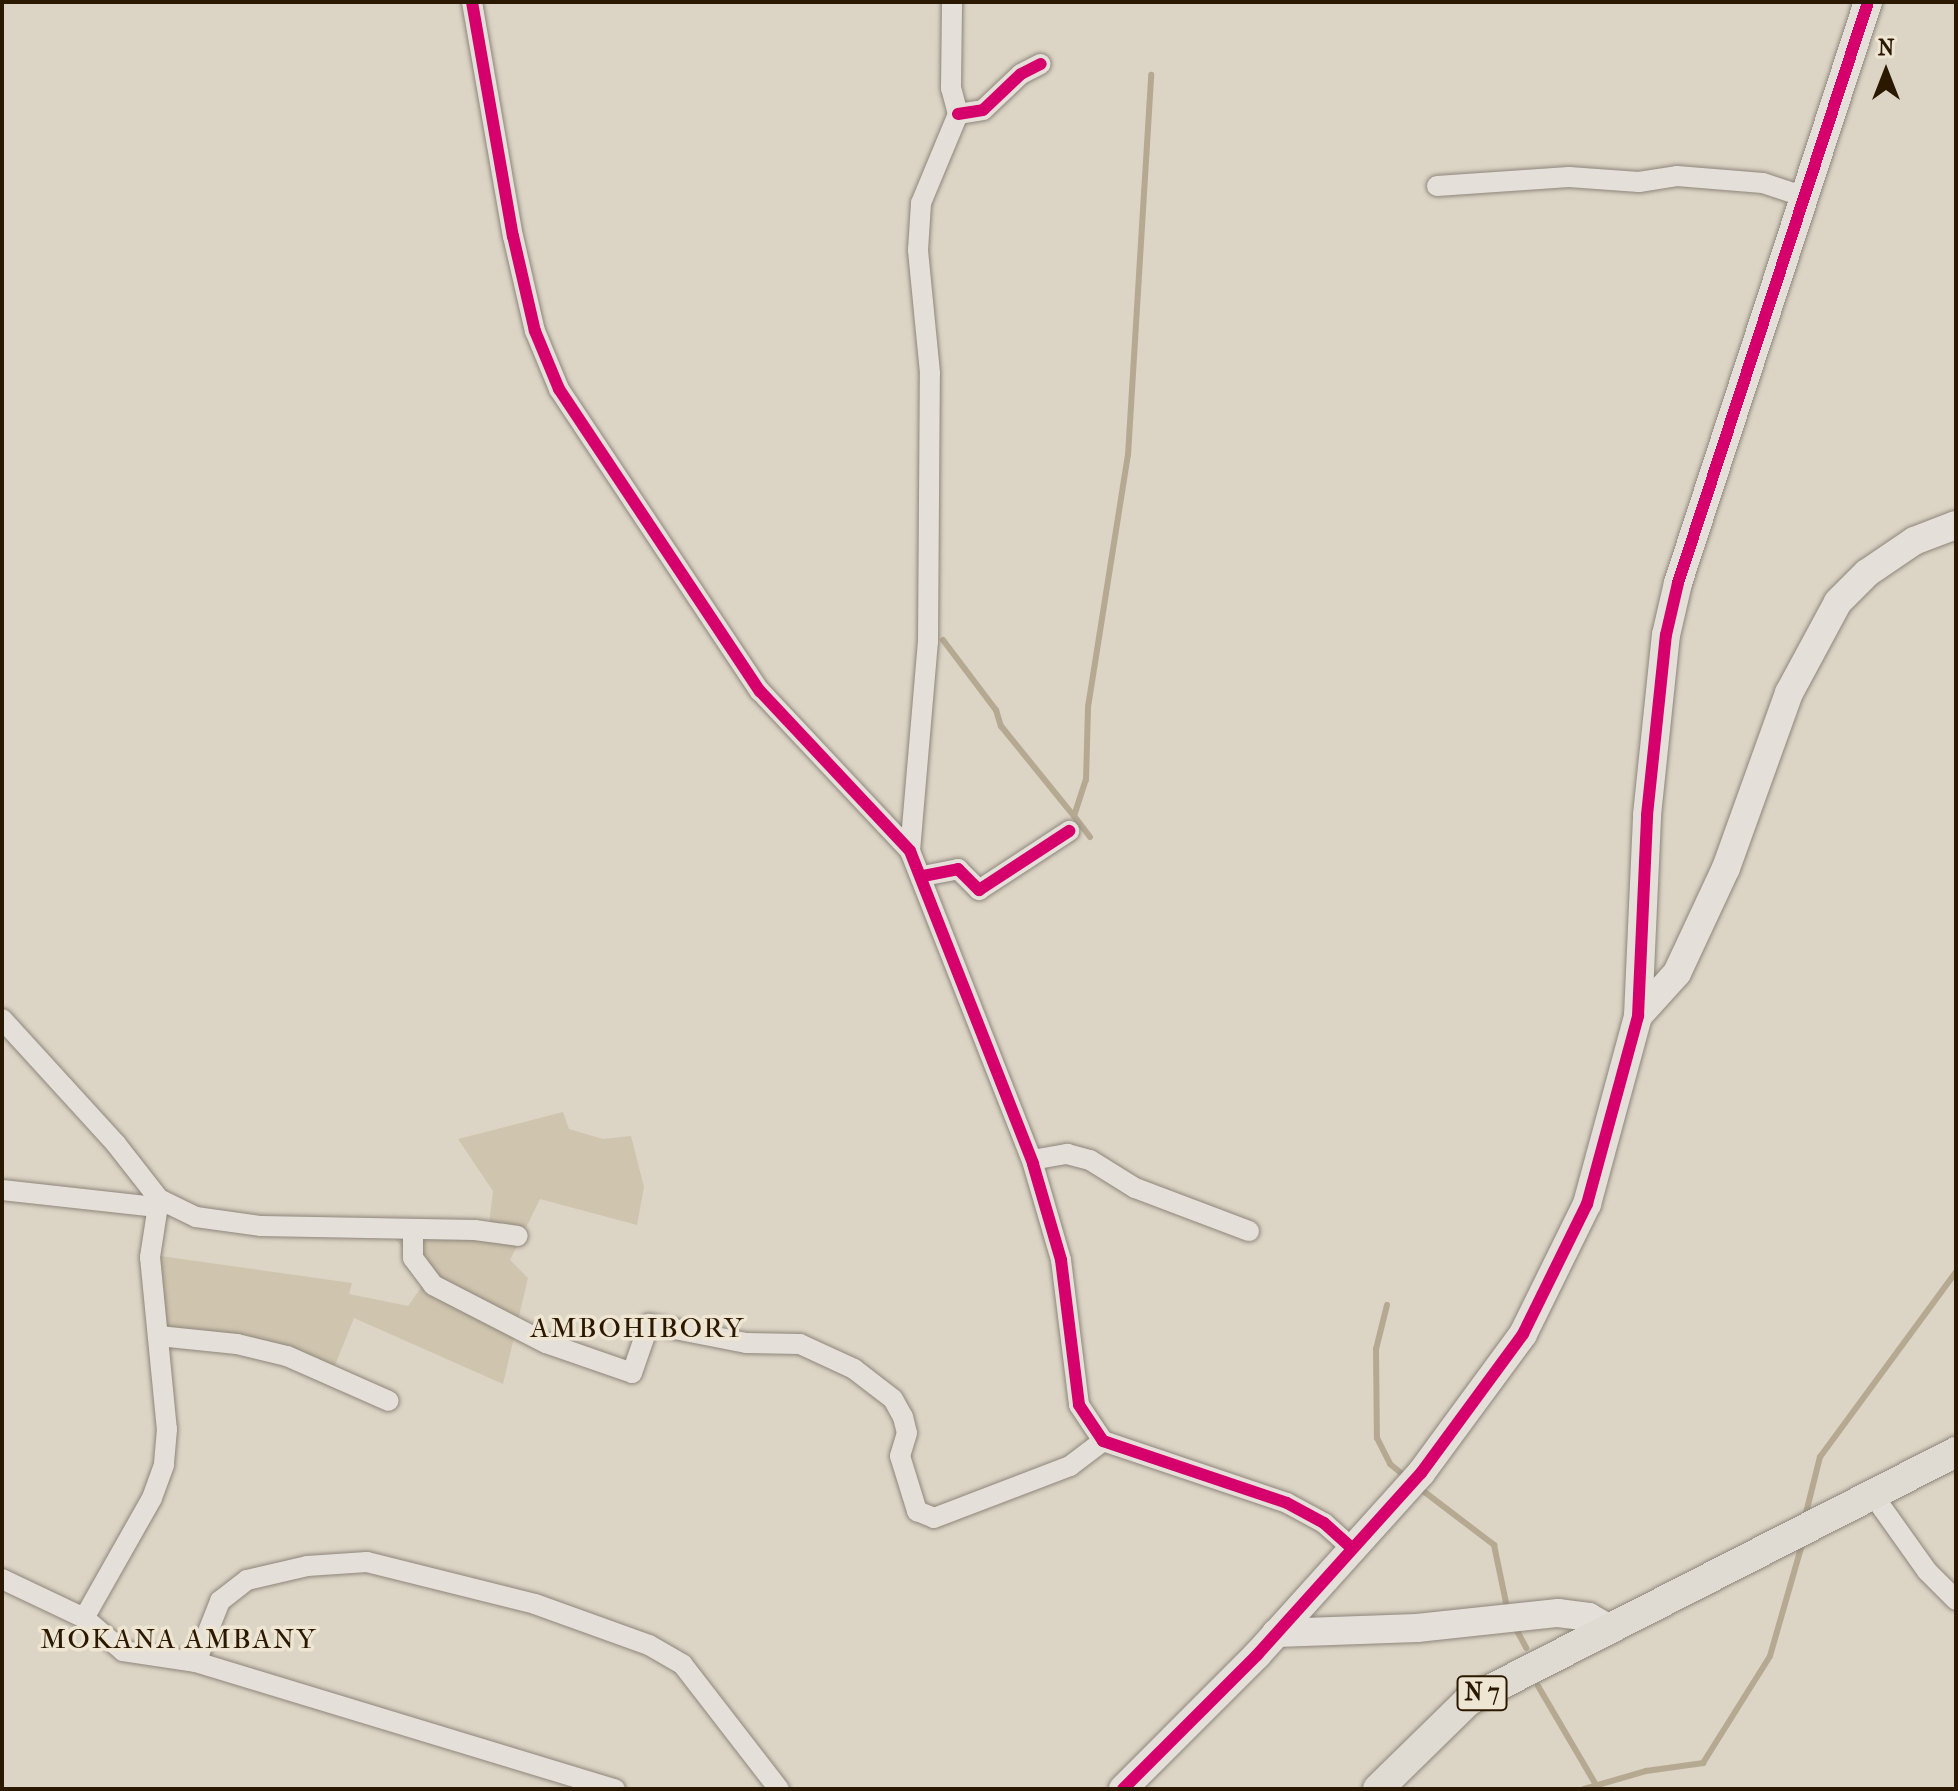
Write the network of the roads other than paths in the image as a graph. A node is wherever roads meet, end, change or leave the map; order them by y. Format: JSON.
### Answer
{"nodes":[{"id":1,"x":472,"y":2,"type":"edge"},
{"id":2,"x":952,"y":2,"type":"edge"},
{"id":3,"x":1868,"y":2,"type":"edge"},
{"id":4,"x":1041,"y":64,"type":"dead end"},
{"id":5,"x":958,"y":114,"type":"junction"},
{"id":6,"x":1437,"y":186,"type":"dead end"},
{"id":7,"x":1802,"y":196,"type":"junction"},
{"id":8,"x":1956,"y":525,"type":"edge"},
{"id":9,"x":1069,"y":831,"type":"dead end"},
{"id":10,"x":910,"y":851,"type":"junction"},
{"id":11,"x":923,"y":876,"type":"junction"},
{"id":12,"x":1638,"y":1016,"type":"junction"},
{"id":13,"x":2,"y":1019,"type":"edge"},
{"id":14,"x":1034,"y":1168,"type":"junction"},
{"id":15,"x":2,"y":1190,"type":"edge"},
{"id":16,"x":158,"y":1203,"type":"junction"},
{"id":17,"x":413,"y":1229,"type":"junction"},
{"id":18,"x":1249,"y":1231,"type":"dead end"},
{"id":19,"x":518,"y":1236,"type":"dead end"},
{"id":20,"x":159,"y":1336,"type":"junction"},
{"id":21,"x":389,"y":1401,"type":"dead end"},
{"id":22,"x":1103,"y":1441,"type":"junction"},
{"id":23,"x":1956,"y":1452,"type":"edge"},
{"id":24,"x":1873,"y":1495,"type":"junction"},
{"id":25,"x":1352,"y":1548,"type":"junction"},
{"id":26,"x":2,"y":1579,"type":"edge"},
{"id":27,"x":1956,"y":1600,"type":"edge"},
{"id":28,"x":84,"y":1618,"type":"junction"},
{"id":29,"x":1608,"y":1628,"type":"junction"},
{"id":30,"x":1276,"y":1633,"type":"junction"},
{"id":31,"x":196,"y":1662,"type":"junction"},
{"id":32,"x":615,"y":1789,"type":"edge"},
{"id":33,"x":779,"y":1789,"type":"edge"},
{"id":34,"x":1123,"y":1789,"type":"edge"},
{"id":35,"x":1378,"y":1789,"type":"edge"}],
"edges":[{"from":1,"to":10,"type":"street"},
{"from":2,"to":5,"type":"street"},
{"from":3,"to":7,"type":"street"},
{"from":4,"to":5,"type":"street"},
{"from":5,"to":10,"type":"street"},
{"from":6,"to":7,"type":"street"},
{"from":7,"to":12,"type":"street"},
{"from":8,"to":12,"type":"street"},
{"from":9,"to":11,"type":"street"},
{"from":10,"to":11,"type":"street"},
{"from":11,"to":14,"type":"street"},
{"from":12,"to":25,"type":"street"},
{"from":13,"to":16,"type":"street"},
{"from":14,"to":18,"type":"street"},
{"from":14,"to":22,"type":"street"},
{"from":15,"to":16,"type":"street"},
{"from":16,"to":17,"type":"street"},
{"from":16,"to":20,"type":"street"},
{"from":17,"to":19,"type":"street"},
{"from":17,"to":22,"type":"street"},
{"from":20,"to":21,"type":"street"},
{"from":20,"to":28,"type":"street"},
{"from":22,"to":25,"type":"street"},
{"from":23,"to":24,"type":"main road","number":"N 7"},
{"from":24,"to":27,"type":"street"},
{"from":24,"to":29,"type":"main road","number":"N 7"},
{"from":25,"to":30,"type":"street"},
{"from":26,"to":28,"type":"street"},
{"from":28,"to":31,"type":"street"},
{"from":29,"to":30,"type":"street"},
{"from":29,"to":35,"type":"main road","number":"N 7"},
{"from":30,"to":34,"type":"street"},
{"from":31,"to":32,"type":"street"},
{"from":31,"to":33,"type":"street"}]}
